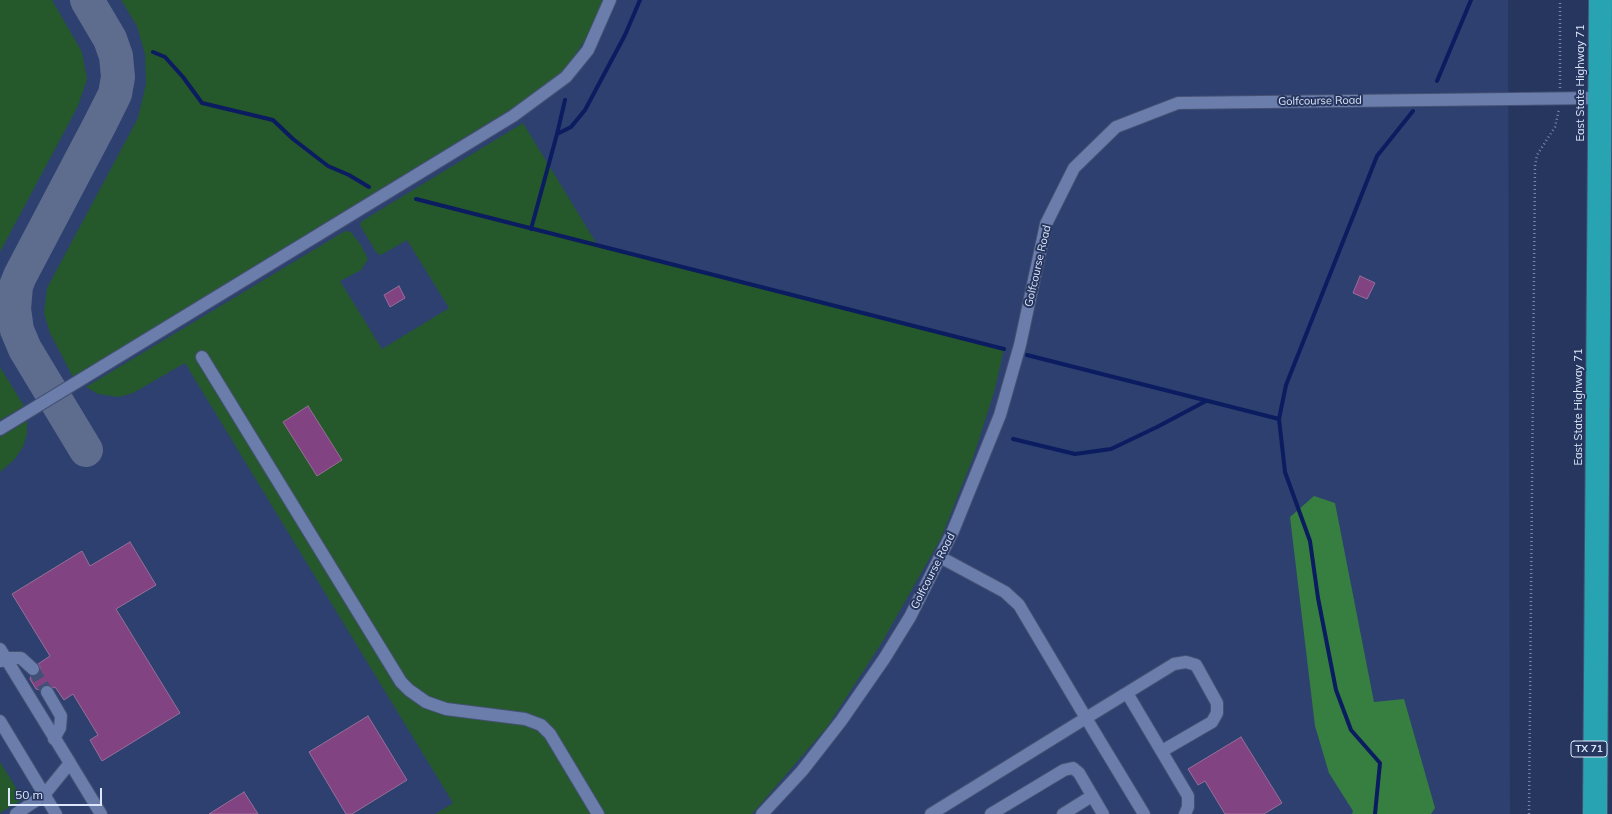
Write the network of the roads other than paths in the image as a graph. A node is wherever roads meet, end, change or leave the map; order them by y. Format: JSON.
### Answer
{"nodes":[{"id":1,"x":610,"y":0,"type":"edge"},
{"id":2,"x":1595,"y":0,"type":"edge"},
{"id":3,"x":1606,"y":0,"type":"edge"},
{"id":4,"x":1594,"y":98,"type":"junction"},
{"id":5,"x":202,"y":357,"type":"dead end"},
{"id":6,"x":0,"y":429,"type":"edge"},
{"id":7,"x":940,"y":557,"type":"junction"},
{"id":8,"x":2,"y":656,"type":"edge"},
{"id":9,"x":32,"y":669,"type":"tunnel mouth"},
{"id":10,"x":47,"y":692,"type":"tunnel mouth"},
{"id":11,"x":1127,"y":693,"type":"junction"},
{"id":12,"x":1086,"y":718,"type":"junction"},
{"id":13,"x":0,"y":721,"type":"edge"},
{"id":14,"x":54,"y":738,"type":"junction"},
{"id":15,"x":1162,"y":751,"type":"junction"},
{"id":16,"x":70,"y":763,"type":"junction"},
{"id":17,"x":44,"y":795,"type":"junction"},
{"id":18,"x":1092,"y":796,"type":"junction"},
{"id":19,"x":16,"y":814,"type":"edge"},
{"id":20,"x":56,"y":814,"type":"edge"},
{"id":21,"x":102,"y":814,"type":"edge"},
{"id":22,"x":598,"y":814,"type":"edge"},
{"id":23,"x":762,"y":814,"type":"edge"},
{"id":24,"x":931,"y":814,"type":"edge"},
{"id":25,"x":991,"y":814,"type":"edge"},
{"id":26,"x":1063,"y":814,"type":"edge"},
{"id":27,"x":1103,"y":814,"type":"edge"},
{"id":28,"x":1144,"y":814,"type":"edge"},
{"id":29,"x":1185,"y":814,"type":"edge"},
{"id":30,"x":1589,"y":814,"type":"edge"},
{"id":31,"x":1601,"y":814,"type":"edge"}],
"edges":[{"from":1,"to":6,"type":"street"},
{"from":2,"to":4,"type":"highway","name":"East State Highway 71","number":"TX 71"},
{"from":3,"to":31,"type":"highway"},
{"from":4,"to":7,"type":"street","name":"Golfcourse Road"},
{"from":4,"to":30,"type":"highway","name":"East State Highway 71","number":"TX 71"},
{"from":5,"to":22,"type":"street"},
{"from":7,"to":12,"type":"street"},
{"from":7,"to":23,"type":"street","name":"Golfcourse Road"},
{"from":8,"to":9,"type":"street"},
{"from":8,"to":14,"type":"street"},
{"from":10,"to":14,"type":"street"},
{"from":11,"to":12,"type":"street"},
{"from":11,"to":15,"type":"street"},
{"from":11,"to":15,"type":"street"},
{"from":12,"to":24,"type":"street"},
{"from":12,"to":28,"type":"street"},
{"from":13,"to":17,"type":"street"},
{"from":14,"to":16,"type":"street"},
{"from":15,"to":29,"type":"street"},
{"from":16,"to":17,"type":"street"},
{"from":16,"to":21,"type":"street"},
{"from":17,"to":19,"type":"street"},
{"from":17,"to":20,"type":"street"},
{"from":18,"to":25,"type":"street"},
{"from":18,"to":26,"type":"street"},
{"from":18,"to":27,"type":"street"}]}
